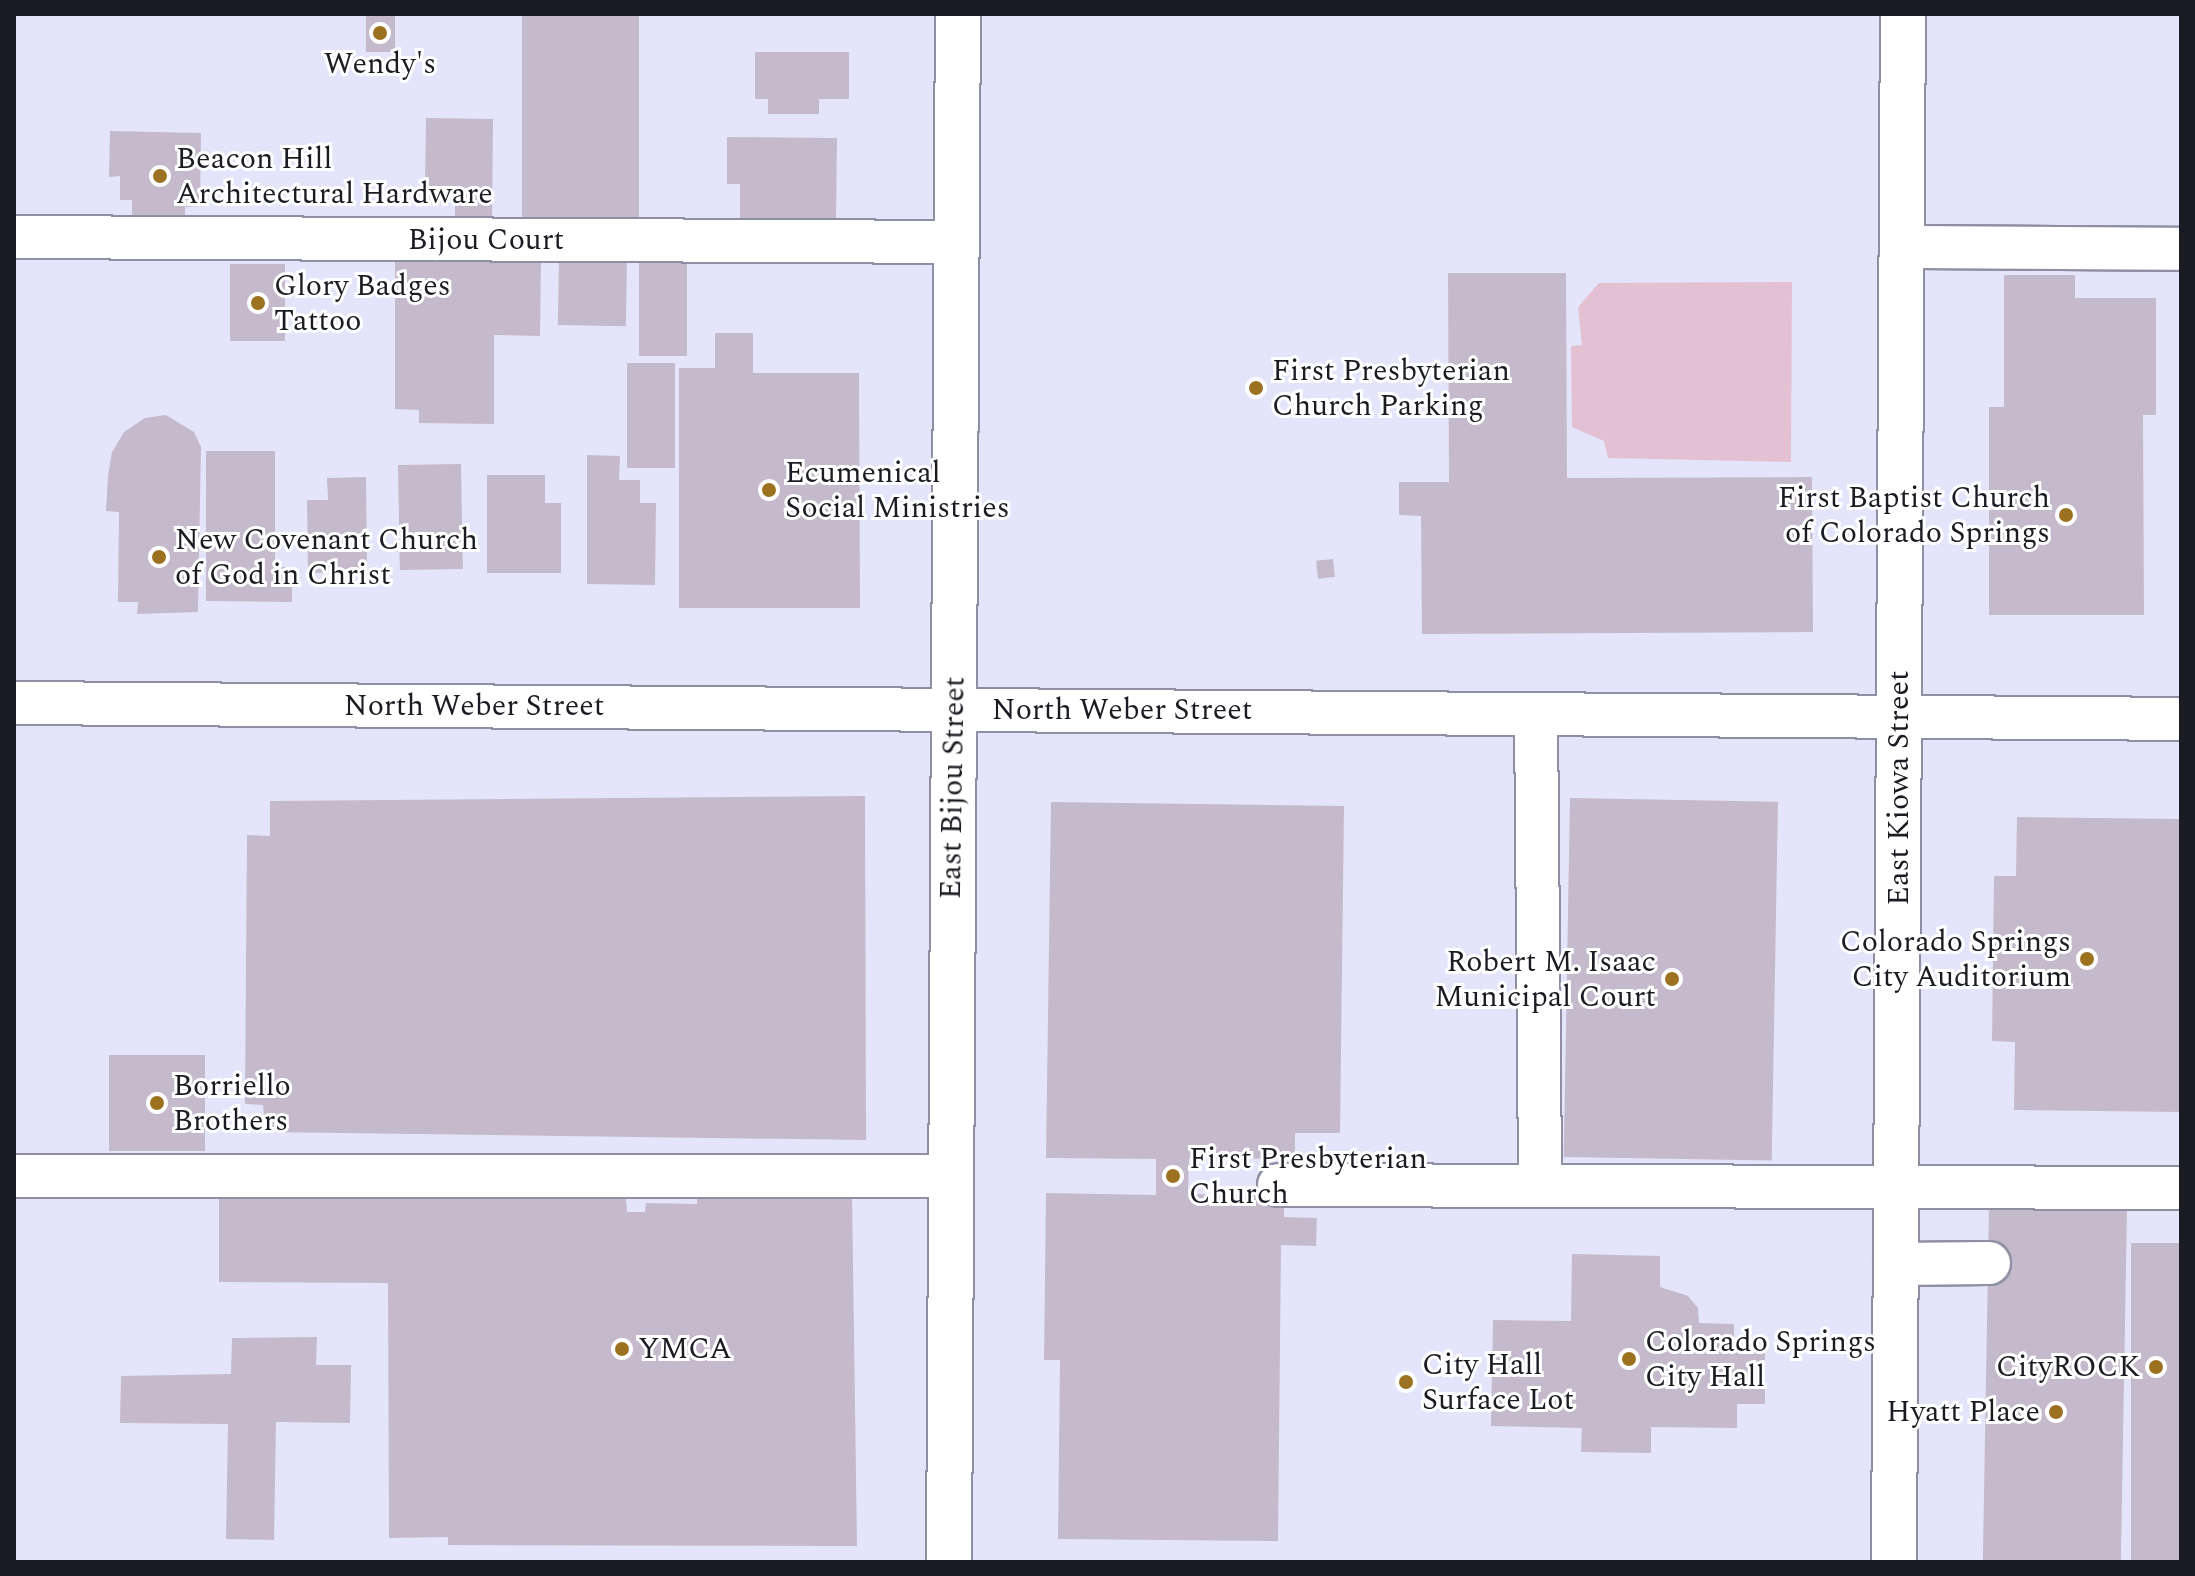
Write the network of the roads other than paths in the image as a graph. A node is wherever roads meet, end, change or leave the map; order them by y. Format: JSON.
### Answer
{"nodes":[{"id":1,"x":958,"y":14,"type":"edge"},
{"id":2,"x":1903,"y":14,"type":"edge"},
{"id":3,"x":14,"y":237,"type":"edge"},
{"id":4,"x":957,"y":242,"type":"junction"},
{"id":5,"x":1902,"y":247,"type":"junction"},
{"id":6,"x":2181,"y":249,"type":"edge"},
{"id":7,"x":14,"y":703,"type":"edge"},
{"id":8,"x":954,"y":709,"type":"junction"},
{"id":9,"x":1536,"y":714,"type":"junction"},
{"id":10,"x":1899,"y":716,"type":"junction"},
{"id":11,"x":2181,"y":719,"type":"edge"},
{"id":12,"x":14,"y":1176,"type":"edge"},
{"id":13,"x":951,"y":1176,"type":"junction"},
{"id":14,"x":1279,"y":1185,"type":"dead end"},
{"id":15,"x":1540,"y":1186,"type":"junction"},
{"id":16,"x":1896,"y":1186,"type":"junction"},
{"id":17,"x":2181,"y":1188,"type":"edge"},
{"id":18,"x":1989,"y":1263,"type":"dead end"},
{"id":19,"x":1895,"y":1264,"type":"junction"},
{"id":20,"x":949,"y":1562,"type":"edge"},
{"id":21,"x":1894,"y":1562,"type":"edge"}],
"edges":[{"from":1,"to":4,"type":"main road","name":"East Bijou Street"},
{"from":2,"to":5,"type":"main road","name":"East Kiowa Street"},
{"from":3,"to":4,"type":"street","name":"Bijou Court"},
{"from":4,"to":8,"type":"main road","name":"East Bijou Street"},
{"from":5,"to":6,"type":"street"},
{"from":5,"to":10,"type":"main road","name":"East Kiowa Street"},
{"from":7,"to":8,"type":"street","name":"North Weber Street"},
{"from":8,"to":9,"type":"street","name":"North Weber Street"},
{"from":8,"to":13,"type":"main road","name":"East Bijou Street"},
{"from":9,"to":10,"type":"street","name":"North Weber Street"},
{"from":9,"to":15,"type":"street"},
{"from":10,"to":11,"type":"street","name":"North Weber Street"},
{"from":10,"to":16,"type":"main road","name":"East Kiowa Street"},
{"from":12,"to":13,"type":"street"},
{"from":13,"to":20,"type":"main road","name":"East Bijou Street"},
{"from":14,"to":15,"type":"street"},
{"from":15,"to":16,"type":"street"},
{"from":16,"to":17,"type":"street"},
{"from":16,"to":19,"type":"main road","name":"East Kiowa Street"},
{"from":18,"to":19,"type":"street"},
{"from":19,"to":21,"type":"main road","name":"East Kiowa Street"}]}
